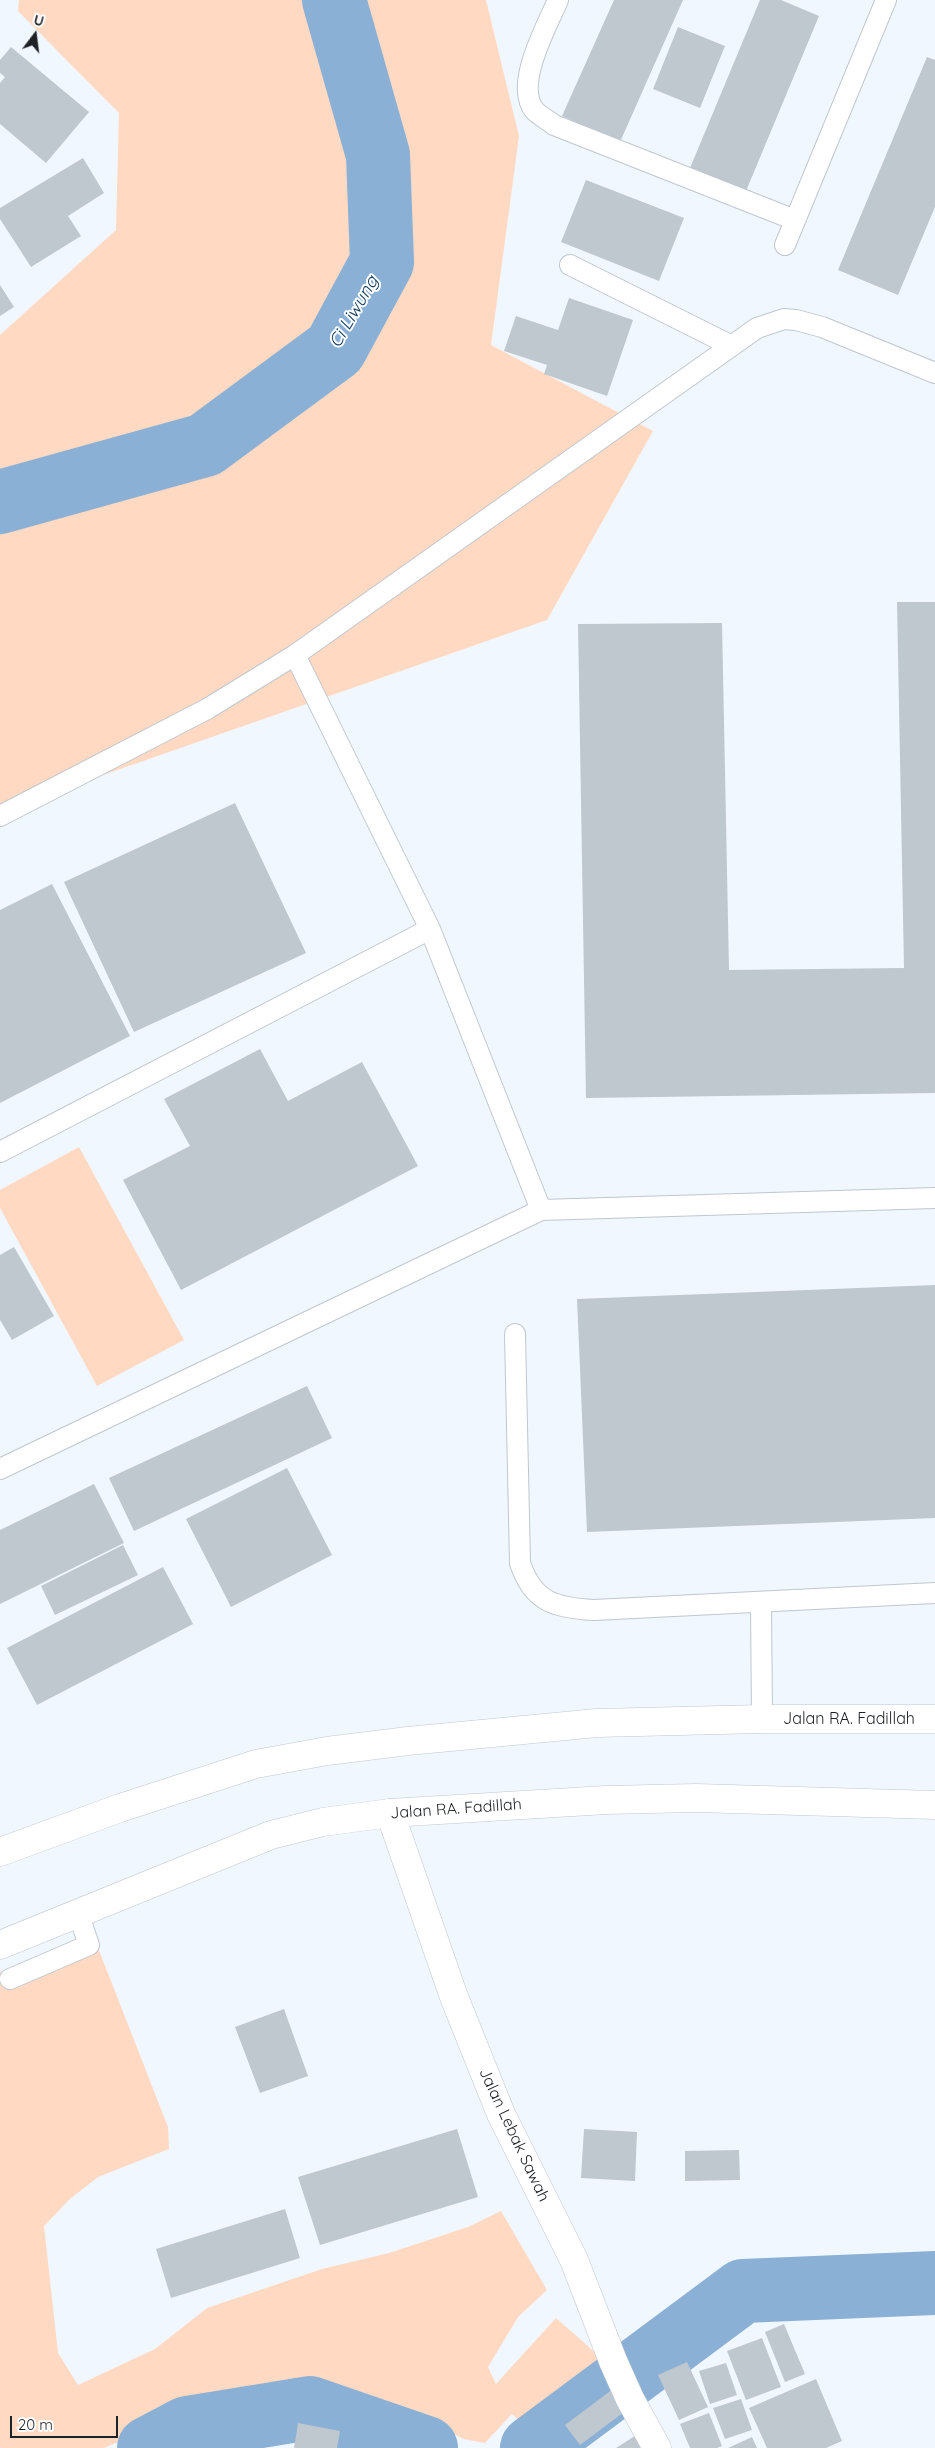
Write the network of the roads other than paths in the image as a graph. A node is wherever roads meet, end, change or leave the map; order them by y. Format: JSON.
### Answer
{"nodes":[{"id":1,"x":558,"y":0,"type":"edge"},
{"id":2,"x":886,"y":0,"type":"edge"},
{"id":3,"x":795,"y":220,"type":"junction"},
{"id":4,"x":785,"y":245,"type":"dead end"},
{"id":5,"x":570,"y":265,"type":"dead end"},
{"id":6,"x":730,"y":345,"type":"junction"},
{"id":7,"x":935,"y":373,"type":"edge"},
{"id":8,"x":295,"y":655,"type":"junction"},
{"id":9,"x":0,"y":816,"type":"edge"},
{"id":10,"x":430,"y":929,"type":"junction"},
{"id":11,"x":0,"y":1152,"type":"edge"},
{"id":12,"x":935,"y":1198,"type":"edge"},
{"id":13,"x":541,"y":1210,"type":"junction"},
{"id":14,"x":515,"y":1334,"type":"dead end"},
{"id":15,"x":0,"y":1469,"type":"edge"},
{"id":16,"x":935,"y":1593,"type":"edge"},
{"id":17,"x":761,"y":1602,"type":"junction"},
{"id":18,"x":762,"y":1719,"type":"junction"},
{"id":19,"x":935,"y":1719,"type":"edge"},
{"id":20,"x":935,"y":1805,"type":"edge"},
{"id":21,"x":390,"y":1813,"type":"junction"},
{"id":22,"x":0,"y":1852,"type":"edge"},
{"id":23,"x":78,"y":1914,"type":"junction"},
{"id":24,"x":0,"y":1945,"type":"edge"},
{"id":25,"x":10,"y":1979,"type":"dead end"},
{"id":26,"x":657,"y":2448,"type":"edge"}],
"edges":[{"from":1,"to":3,"type":"lane"},
{"from":2,"to":3,"type":"lane"},
{"from":3,"to":4,"type":"lane"},
{"from":5,"to":6,"type":"lane"},
{"from":6,"to":7,"type":"lane"},
{"from":6,"to":8,"type":"lane"},
{"from":8,"to":9,"type":"lane"},
{"from":8,"to":10,"type":"lane"},
{"from":10,"to":11,"type":"lane"},
{"from":10,"to":13,"type":"lane"},
{"from":12,"to":13,"type":"lane"},
{"from":13,"to":15,"type":"lane"},
{"from":14,"to":17,"type":"lane"},
{"from":16,"to":17,"type":"lane"},
{"from":17,"to":18,"type":"lane"},
{"from":18,"to":19,"type":"main road","name":"Jalan RA. Fadillah"},
{"from":18,"to":22,"type":"main road","name":"Jalan RA. Fadillah"},
{"from":20,"to":21,"type":"main road","name":"Jalan RA. Fadillah"},
{"from":21,"to":23,"type":"main road","name":"Jalan RA. Fadillah"},
{"from":21,"to":26,"type":"main road","name":"Jalan Lebak Sawah"},
{"from":23,"to":24,"type":"main road","name":"Jalan RA. Fadillah"},
{"from":23,"to":25,"type":"lane"}]}
